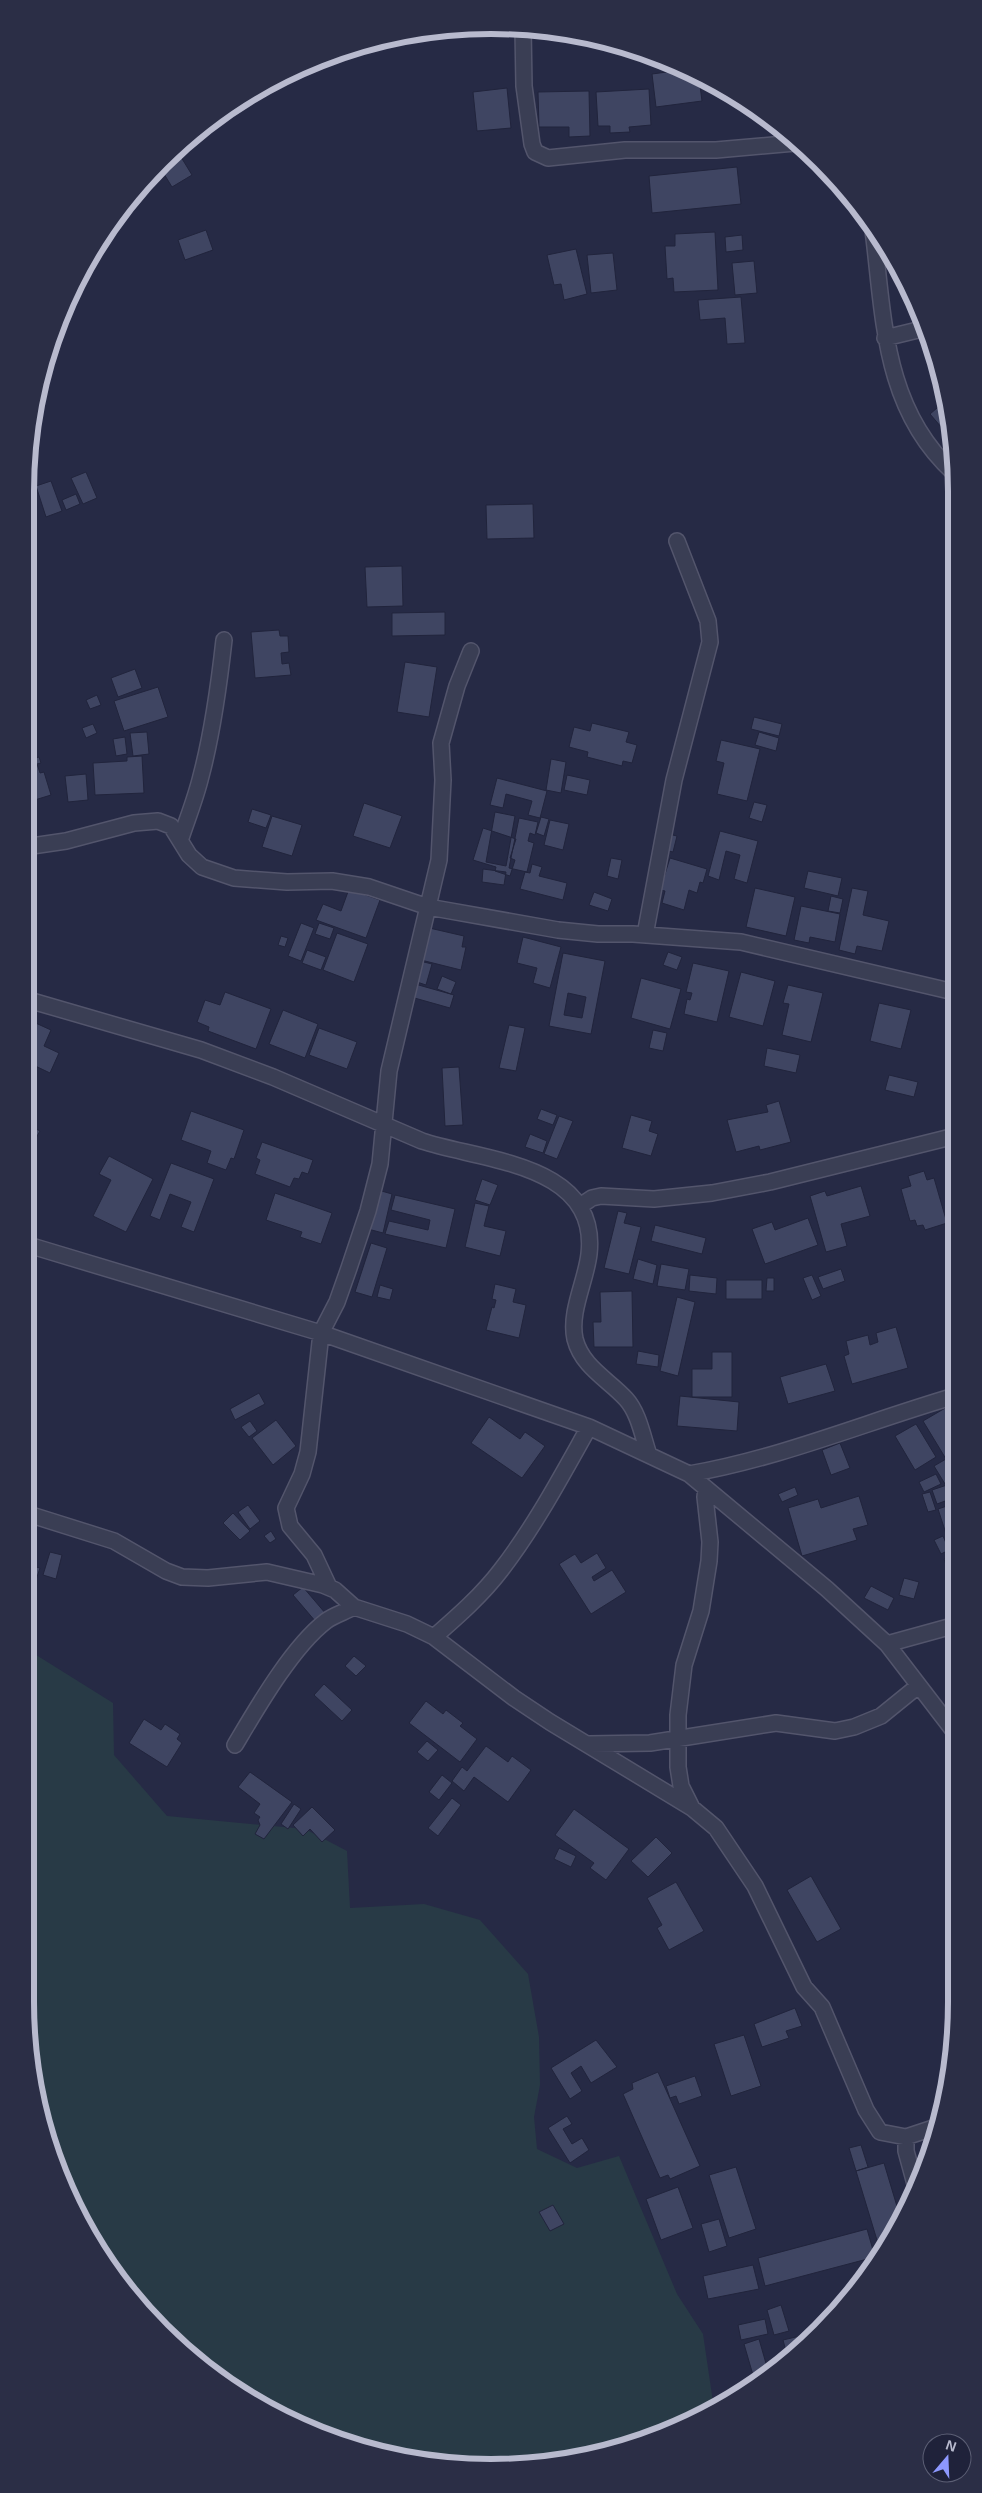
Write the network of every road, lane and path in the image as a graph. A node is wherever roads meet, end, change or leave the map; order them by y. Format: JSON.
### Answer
{"nodes":[{"id":1,"x":524,"y":35,"type":"edge"},
{"id":2,"x":788,"y":144,"type":"edge"},
{"id":3,"x":873,"y":240,"type":"edge"},
{"id":4,"x":918,"y":330,"type":"edge"},
{"id":5,"x":884,"y":338,"type":"junction"},
{"id":6,"x":947,"y":465,"type":"edge"},
{"id":7,"x":677,"y":541,"type":"dead end"},
{"id":8,"x":224,"y":640,"type":"dead end"},
{"id":9,"x":470,"y":652,"type":"dead end"},
{"id":10,"x":180,"y":838,"type":"junction"},
{"id":11,"x":34,"y":846,"type":"edge"},
{"id":12,"x":428,"y":907,"type":"junction"},
{"id":13,"x":645,"y":935,"type":"junction"},
{"id":14,"x":948,"y":991,"type":"edge"},
{"id":15,"x":34,"y":1002,"type":"edge"},
{"id":16,"x":385,"y":1125,"type":"junction"},
{"id":17,"x":948,"y":1138,"type":"edge"},
{"id":18,"x":580,"y":1206,"type":"junction"},
{"id":19,"x":34,"y":1247,"type":"edge"},
{"id":20,"x":321,"y":1333,"type":"junction"},
{"id":21,"x":948,"y":1399,"type":"edge"},
{"id":22,"x":589,"y":1427,"type":"junction"},
{"id":23,"x":649,"y":1455,"type":"junction"},
{"id":24,"x":689,"y":1474,"type":"junction"},
{"id":25,"x":706,"y":1488,"type":"junction"},
{"id":26,"x":34,"y":1516,"type":"edge"},
{"id":27,"x":329,"y":1587,"type":"junction"},
{"id":28,"x":354,"y":1608,"type":"junction"},
{"id":29,"x":948,"y":1627,"type":"edge"},
{"id":30,"x":434,"y":1637,"type":"junction"},
{"id":31,"x":887,"y":1644,"type":"junction"},
{"id":32,"x":918,"y":1686,"type":"junction"},
{"id":33,"x":948,"y":1724,"type":"edge"},
{"id":34,"x":677,"y":1739,"type":"junction"},
{"id":35,"x":589,"y":1744,"type":"junction"},
{"id":36,"x":235,"y":1746,"type":"dead end"},
{"id":37,"x":692,"y":1808,"type":"junction"},
{"id":38,"x":930,"y":2129,"type":"edge"},
{"id":39,"x":906,"y":2137,"type":"junction"},
{"id":40,"x":913,"y":2177,"type":"edge"}],
"edges":[{"from":1,"to":2,"type":"street"},
{"from":3,"to":5,"type":"street"},
{"from":4,"to":5,"type":"street"},
{"from":5,"to":6,"type":"street"},
{"from":7,"to":13,"type":"street"},
{"from":8,"to":10,"type":"street"},
{"from":9,"to":12,"type":"street"},
{"from":10,"to":11,"type":"street"},
{"from":10,"to":12,"type":"street"},
{"from":12,"to":13,"type":"street"},
{"from":12,"to":16,"type":"street"},
{"from":13,"to":14,"type":"street"},
{"from":15,"to":16,"type":"street"},
{"from":16,"to":18,"type":"street"},
{"from":16,"to":20,"type":"street"},
{"from":17,"to":18,"type":"street"},
{"from":18,"to":23,"type":"street"},
{"from":19,"to":20,"type":"street"},
{"from":20,"to":22,"type":"street"},
{"from":20,"to":27,"type":"street"},
{"from":21,"to":24,"type":"street"},
{"from":22,"to":23,"type":"street"},
{"from":22,"to":30,"type":"street"},
{"from":23,"to":24,"type":"street"},
{"from":24,"to":25,"type":"street"},
{"from":25,"to":31,"type":"street"},
{"from":25,"to":34,"type":"street"},
{"from":26,"to":27,"type":"street"},
{"from":27,"to":28,"type":"street"},
{"from":28,"to":30,"type":"street"},
{"from":28,"to":36,"type":"street"},
{"from":29,"to":31,"type":"street"},
{"from":30,"to":35,"type":"street"},
{"from":31,"to":32,"type":"street"},
{"from":32,"to":33,"type":"street"},
{"from":32,"to":34,"type":"street"},
{"from":34,"to":35,"type":"street"},
{"from":34,"to":37,"type":"street"},
{"from":35,"to":37,"type":"street"},
{"from":37,"to":39,"type":"street"},
{"from":38,"to":39,"type":"street"},
{"from":39,"to":40,"type":"street"}]}
